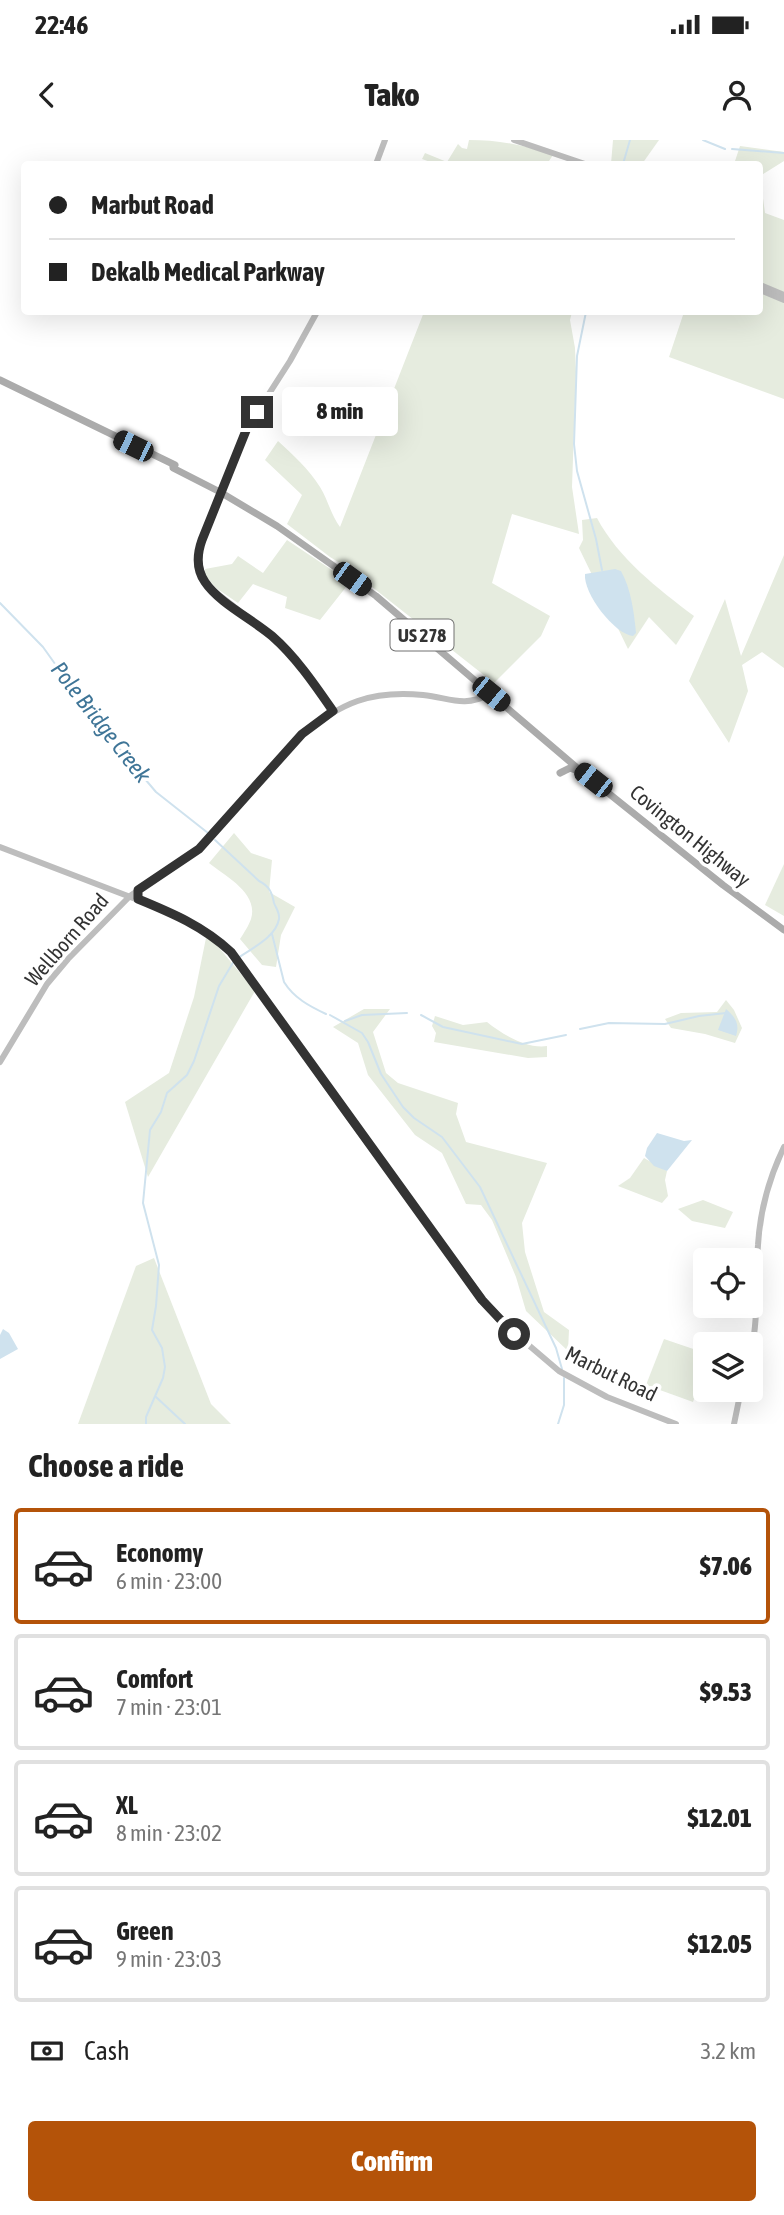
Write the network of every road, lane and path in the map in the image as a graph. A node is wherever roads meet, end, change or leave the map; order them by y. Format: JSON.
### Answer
{"nodes":[{"id":1,"x":385,"y":140,"type":"edge"},
{"id":2,"x":514,"y":140,"type":"edge"},
{"id":3,"x":530,"y":140,"type":"edge"},
{"id":4,"x":377,"y":161,"type":"edge"},
{"id":5,"x":576,"y":161,"type":"edge"},
{"id":6,"x":585,"y":161,"type":"edge"},
{"id":7,"x":763,"y":286,"type":"edge"},
{"id":8,"x":763,"y":291,"type":"edge"},
{"id":9,"x":784,"y":295,"type":"edge"},
{"id":10,"x":784,"y":300,"type":"edge"},
{"id":11,"x":315,"y":315,"type":"edge"},
{"id":12,"x":0,"y":380,"type":"edge"},
{"id":13,"x":220,"y":492,"type":"junction"},
{"id":14,"x":491,"y":694,"type":"junction"},
{"id":15,"x":333,"y":711,"type":"junction"},
{"id":16,"x":582,"y":772,"type":"junction"},
{"id":17,"x":560,"y":773,"type":"dead end"},
{"id":18,"x":0,"y":847,"type":"edge"},
{"id":19,"x":138,"y":890,"type":"junction"},
{"id":20,"x":130,"y":896,"type":"junction"},
{"id":21,"x":138,"y":899,"type":"junction"},
{"id":22,"x":784,"y":930,"type":"edge"},
{"id":23,"x":0,"y":1062,"type":"edge"},
{"id":24,"x":784,"y":1147,"type":"edge"},
{"id":25,"x":754,"y":1332,"type":"edge"},
{"id":26,"x":739,"y":1402,"type":"edge"},
{"id":27,"x":676,"y":1424,"type":"edge"},
{"id":28,"x":734,"y":1424,"type":"edge"}],
"edges":[{"from":1,"to":4,"type":"street"},
{"from":2,"to":5,"type":"street"},
{"from":3,"to":6,"type":"street"},
{"from":7,"to":9,"type":"street"},
{"from":8,"to":10,"type":"street"},
{"from":11,"to":13,"type":"street"},
{"from":12,"to":13,"type":"main road","name":"Covington Highway","number":"US 278"},
{"from":13,"to":14,"type":"main road","name":"Covington Highway","number":"US 278"},
{"from":13,"to":15,"type":"street"},
{"from":14,"to":15,"type":"street","name":"Wellborn Road"},
{"from":14,"to":16,"type":"main road","name":"Covington Highway","number":"US 278"},
{"from":15,"to":19,"type":"street","name":"Wellborn Road"},
{"from":16,"to":17,"type":"main road"},
{"from":16,"to":22,"type":"main road","name":"Covington Highway","number":"US 278"},
{"from":18,"to":20,"type":"street","name":"Marbut Road"},
{"from":19,"to":20,"type":"street","name":"Wellborn Road"},
{"from":19,"to":21,"type":"street"},
{"from":20,"to":21,"type":"street","name":"Marbut Road"},
{"from":20,"to":23,"type":"street","name":"Wellborn Road"},
{"from":21,"to":27,"type":"street","name":"Marbut Road"},
{"from":24,"to":25,"type":"street"},
{"from":26,"to":28,"type":"street"}]}
